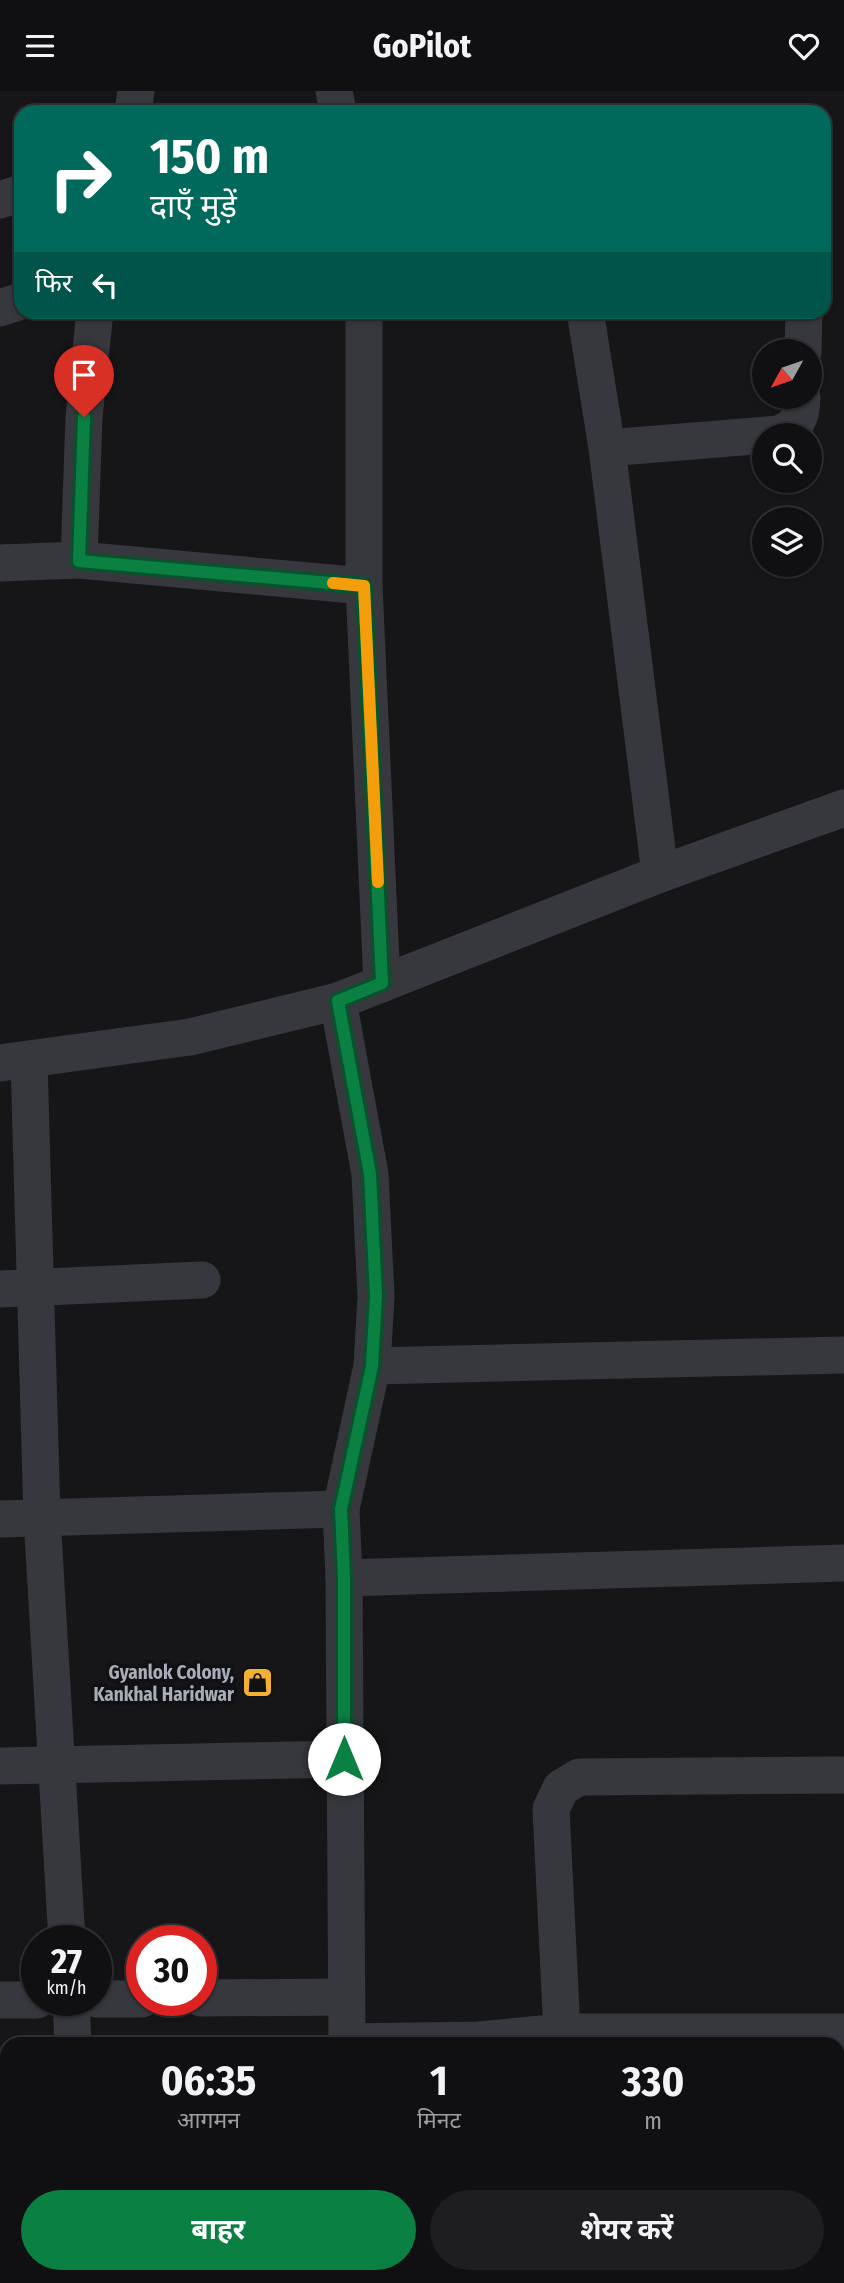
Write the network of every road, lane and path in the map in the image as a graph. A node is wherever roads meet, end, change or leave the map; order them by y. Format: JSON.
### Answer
{"nodes":[{"id":1,"x":94,"y":319,"type":"edge"},
{"id":2,"x":364,"y":319,"type":"edge"},
{"id":3,"x":586,"y":319,"type":"edge"},
{"id":4,"x":804,"y":319,"type":"edge"},
{"id":5,"x":803,"y":339,"type":"edge"},
{"id":6,"x":802,"y":409,"type":"edge"},
{"id":7,"x":607,"y":448,"type":"junction"},
{"id":8,"x":79,"y":561,"type":"junction"},
{"id":9,"x":0,"y":563,"type":"edge"},
{"id":10,"x":364,"y":586,"type":"junction"},
{"id":11,"x":844,"y":808,"type":"edge"},
{"id":12,"x":660,"y":874,"type":"junction"},
{"id":13,"x":382,"y":983,"type":"junction"},
{"id":14,"x":338,"y":1001,"type":"junction"},
{"id":15,"x":14,"y":1062,"type":"edge"},
{"id":16,"x":202,"y":1280,"type":"dead end"},
{"id":17,"x":18,"y":1289,"type":"edge"},
{"id":18,"x":844,"y":1355,"type":"edge"},
{"id":19,"x":372,"y":1366,"type":"junction"},
{"id":20,"x":341,"y":1509,"type":"junction"},
{"id":21,"x":42,"y":1517,"type":"junction"},
{"id":22,"x":0,"y":1519,"type":"edge"},
{"id":23,"x":844,"y":1563,"type":"edge"},
{"id":24,"x":344,"y":1578,"type":"junction"},
{"id":25,"x":344,"y":1759,"type":"junction"},
{"id":26,"x":0,"y":1766,"type":"edge"},
{"id":27,"x":58,"y":1767,"type":"junction"},
{"id":28,"x":844,"y":1776,"type":"edge"},
{"id":29,"x":66,"y":1925,"type":"edge"},
{"id":30,"x":346,"y":1997,"type":"junction"},
{"id":31,"x":217,"y":1998,"type":"edge"},
{"id":32,"x":0,"y":2000,"type":"edge"},
{"id":33,"x":21,"y":2000,"type":"edge"},
{"id":34,"x":72,"y":2016,"type":"edge"},
{"id":35,"x":562,"y":2032,"type":"junction"},
{"id":36,"x":844,"y":2032,"type":"edge"},
{"id":37,"x":73,"y":2037,"type":"edge"},
{"id":38,"x":347,"y":2037,"type":"edge"},
{"id":39,"x":510,"y":2037,"type":"edge"}],
"edges":[{"from":1,"to":8,"type":"street"},
{"from":2,"to":10,"type":"street"},
{"from":3,"to":7,"type":"street"},
{"from":4,"to":5,"type":"street"},
{"from":6,"to":7,"type":"street"},
{"from":7,"to":12,"type":"street"},
{"from":8,"to":9,"type":"street"},
{"from":8,"to":10,"type":"street"},
{"from":10,"to":13,"type":"street"},
{"from":11,"to":12,"type":"street"},
{"from":12,"to":13,"type":"street"},
{"from":13,"to":14,"type":"street"},
{"from":14,"to":15,"type":"street"},
{"from":14,"to":19,"type":"street"},
{"from":15,"to":17,"type":"street"},
{"from":16,"to":17,"type":"street"},
{"from":17,"to":21,"type":"street"},
{"from":18,"to":19,"type":"street"},
{"from":19,"to":20,"type":"street"},
{"from":20,"to":21,"type":"street"},
{"from":20,"to":24,"type":"street"},
{"from":21,"to":22,"type":"street"},
{"from":21,"to":27,"type":"street"},
{"from":23,"to":24,"type":"street"},
{"from":24,"to":25,"type":"street"},
{"from":25,"to":27,"type":"street"},
{"from":25,"to":30,"type":"street"},
{"from":26,"to":27,"type":"street"},
{"from":27,"to":29,"type":"street"},
{"from":28,"to":35,"type":"street"},
{"from":30,"to":31,"type":"street"},
{"from":30,"to":38,"type":"street"},
{"from":32,"to":33,"type":"street"},
{"from":34,"to":37,"type":"street"},
{"from":35,"to":36,"type":"street"},
{"from":35,"to":39,"type":"street"}]}
